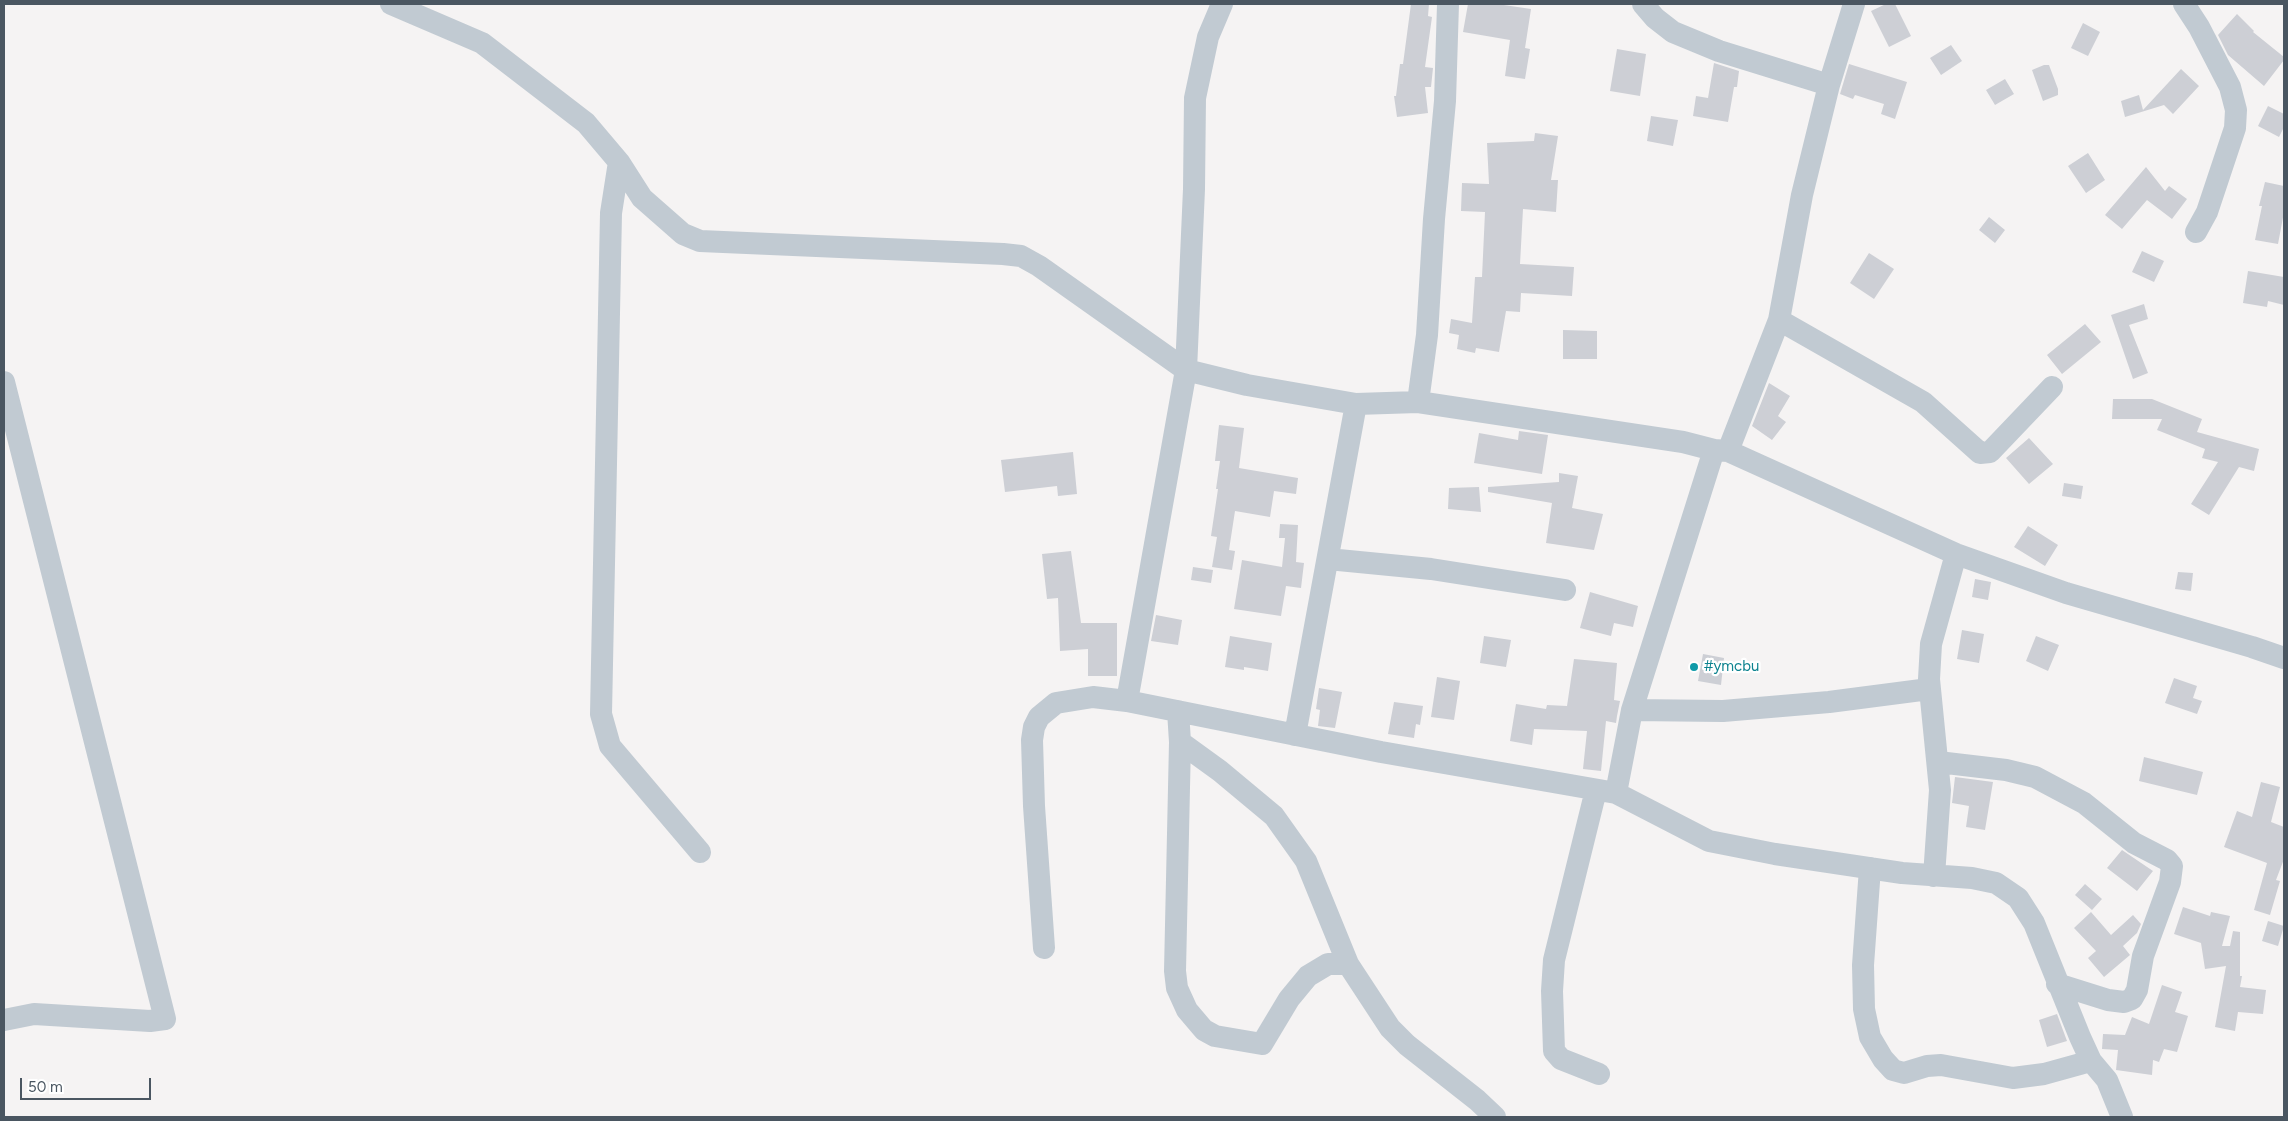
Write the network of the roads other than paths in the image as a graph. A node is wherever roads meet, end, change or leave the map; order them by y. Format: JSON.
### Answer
{"nodes":[{"id":1,"x":391,"y":4,"type":"edge"},
{"id":2,"x":1222,"y":4,"type":"edge"},
{"id":3,"x":1448,"y":4,"type":"edge"},
{"id":4,"x":1643,"y":4,"type":"edge"},
{"id":5,"x":1854,"y":4,"type":"edge"},
{"id":6,"x":2184,"y":4,"type":"edge"},
{"id":7,"x":1829,"y":85,"type":"junction"},
{"id":8,"x":620,"y":162,"type":"junction"},
{"id":9,"x":2196,"y":232,"type":"dead end"},
{"id":10,"x":1779,"y":320,"type":"junction"},
{"id":11,"x":1186,"y":370,"type":"junction"},
{"id":12,"x":4,"y":382,"type":"edge"},
{"id":13,"x":2052,"y":387,"type":"dead end"},
{"id":14,"x":1418,"y":402,"type":"junction"},
{"id":15,"x":1356,"y":404,"type":"junction"},
{"id":16,"x":1721,"y":450,"type":"junction"},
{"id":17,"x":1956,"y":554,"type":"junction"},
{"id":18,"x":1328,"y":559,"type":"junction"},
{"id":19,"x":1565,"y":590,"type":"dead end"},
{"id":20,"x":2284,"y":658,"type":"edge"},
{"id":21,"x":1929,"y":689,"type":"junction"},
{"id":22,"x":1127,"y":701,"type":"junction"},
{"id":23,"x":1632,"y":710,"type":"junction"},
{"id":24,"x":1178,"y":711,"type":"junction"},
{"id":25,"x":1295,"y":735,"type":"junction"},
{"id":26,"x":1180,"y":742,"type":"junction"},
{"id":27,"x":1938,"y":762,"type":"junction"},
{"id":28,"x":1606,"y":792,"type":"junction"},
{"id":29,"x":700,"y":852,"type":"dead end"},
{"id":30,"x":1870,"y":868,"type":"junction"},
{"id":31,"x":1934,"y":876,"type":"junction"},
{"id":32,"x":1044,"y":948,"type":"dead end"},
{"id":33,"x":1348,"y":964,"type":"junction"},
{"id":34,"x":2057,"y":984,"type":"junction"},
{"id":35,"x":4,"y":1020,"type":"edge"},
{"id":36,"x":2091,"y":1061,"type":"junction"},
{"id":37,"x":1598,"y":1074,"type":"dead end"},
{"id":38,"x":1495,"y":1117,"type":"edge"},
{"id":39,"x":2122,"y":1117,"type":"edge"}],
"edges":[{"from":1,"to":8,"type":"street"},
{"from":2,"to":11,"type":"street"},
{"from":3,"to":14,"type":"street"},
{"from":4,"to":7,"type":"street"},
{"from":5,"to":7,"type":"street"},
{"from":6,"to":9,"type":"street"},
{"from":7,"to":10,"type":"street"},
{"from":8,"to":11,"type":"street"},
{"from":8,"to":29,"type":"street"},
{"from":10,"to":13,"type":"street"},
{"from":10,"to":16,"type":"street"},
{"from":11,"to":15,"type":"street"},
{"from":11,"to":22,"type":"street"},
{"from":12,"to":35,"type":"street"},
{"from":14,"to":15,"type":"street"},
{"from":14,"to":16,"type":"street"},
{"from":15,"to":18,"type":"street"},
{"from":16,"to":17,"type":"street"},
{"from":16,"to":23,"type":"street"},
{"from":17,"to":20,"type":"street"},
{"from":17,"to":21,"type":"street"},
{"from":18,"to":19,"type":"street"},
{"from":18,"to":25,"type":"street"},
{"from":21,"to":23,"type":"street"},
{"from":21,"to":27,"type":"street"},
{"from":22,"to":24,"type":"street"},
{"from":22,"to":32,"type":"street"},
{"from":23,"to":28,"type":"street"},
{"from":24,"to":25,"type":"street"},
{"from":24,"to":26,"type":"street"},
{"from":25,"to":28,"type":"street"},
{"from":26,"to":33,"type":"street"},
{"from":26,"to":33,"type":"street"},
{"from":27,"to":31,"type":"street"},
{"from":27,"to":34,"type":"street"},
{"from":28,"to":30,"type":"street"},
{"from":28,"to":37,"type":"street"},
{"from":30,"to":31,"type":"street"},
{"from":30,"to":36,"type":"street"},
{"from":31,"to":34,"type":"street"},
{"from":33,"to":38,"type":"street"},
{"from":34,"to":36,"type":"street"},
{"from":36,"to":39,"type":"street"}]}
